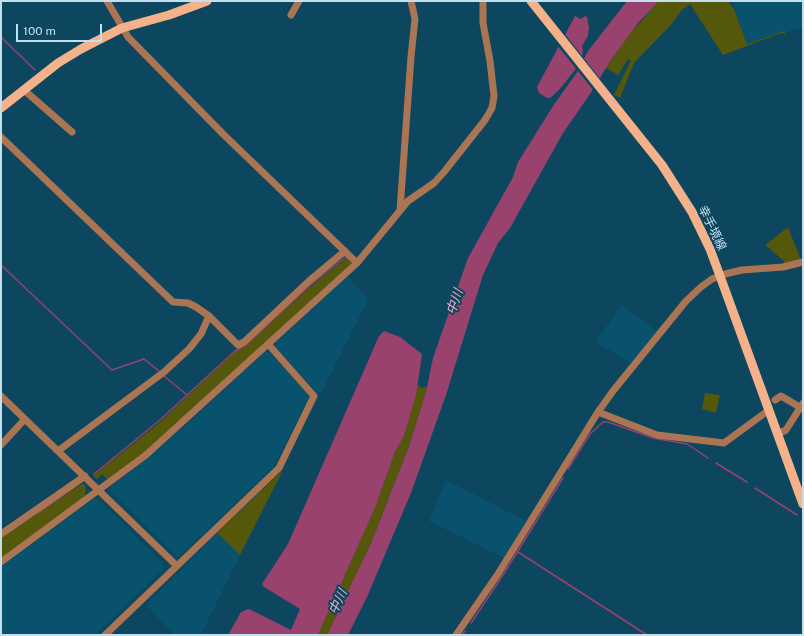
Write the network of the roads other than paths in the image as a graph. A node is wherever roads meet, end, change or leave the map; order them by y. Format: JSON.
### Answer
{"nodes":[{"id":1,"x":107,"y":1,"type":"edge"},
{"id":2,"x":207,"y":1,"type":"edge"},
{"id":3,"x":299,"y":1,"type":"edge"},
{"id":4,"x":411,"y":1,"type":"edge"},
{"id":5,"x":482,"y":1,"type":"edge"},
{"id":6,"x":531,"y":1,"type":"edge"},
{"id":7,"x":291,"y":15,"type":"dead end"},
{"id":8,"x":122,"y":28,"type":"junction"},
{"id":9,"x":24,"y":90,"type":"junction"},
{"id":10,"x":1,"y":108,"type":"edge"},
{"id":11,"x":72,"y":132,"type":"dead end"},
{"id":12,"x":1,"y":137,"type":"edge"},
{"id":13,"x":400,"y":210,"type":"junction"},
{"id":14,"x":345,"y":251,"type":"junction"},
{"id":15,"x":803,"y":262,"type":"edge"},
{"id":16,"x":357,"y":263,"type":"junction"},
{"id":17,"x":720,"y":276,"type":"junction"},
{"id":18,"x":209,"y":316,"type":"junction"},
{"id":19,"x":268,"y":344,"type":"junction"},
{"id":20,"x":1,"y":396,"type":"edge"},
{"id":21,"x":775,"y":400,"type":"dead end"},
{"id":22,"x":802,"y":407,"type":"edge"},
{"id":23,"x":769,"y":410,"type":"junction"},
{"id":24,"x":598,"y":412,"type":"junction"},
{"id":25,"x":25,"y":419,"type":"junction"},
{"id":26,"x":778,"y":434,"type":"junction"},
{"id":27,"x":1,"y":445,"type":"edge"},
{"id":28,"x":58,"y":451,"type":"junction"},
{"id":29,"x":85,"y":476,"type":"junction"},
{"id":30,"x":99,"y":491,"type":"junction"},
{"id":31,"x":803,"y":504,"type":"edge"},
{"id":32,"x":1,"y":534,"type":"edge"},
{"id":33,"x":1,"y":562,"type":"edge"},
{"id":34,"x":177,"y":566,"type":"junction"},
{"id":35,"x":105,"y":635,"type":"edge"},
{"id":36,"x":456,"y":635,"type":"edge"}],
"edges":[{"from":1,"to":8,"type":"street"},
{"from":2,"to":8,"type":"main road"},
{"from":3,"to":7,"type":"street"},
{"from":4,"to":13,"type":"street"},
{"from":5,"to":13,"type":"street"},
{"from":6,"to":17,"type":"main road","name":"幸手境線"},
{"from":8,"to":9,"type":"main road"},
{"from":8,"to":14,"type":"street"},
{"from":9,"to":10,"type":"main road"},
{"from":9,"to":11,"type":"street"},
{"from":12,"to":18,"type":"street"},
{"from":13,"to":16,"type":"street"},
{"from":14,"to":16,"type":"street"},
{"from":14,"to":18,"type":"street"},
{"from":15,"to":17,"type":"street"},
{"from":16,"to":19,"type":"street"},
{"from":17,"to":23,"type":"main road","name":"幸手境線"},
{"from":17,"to":24,"type":"street"},
{"from":18,"to":28,"type":"street"},
{"from":19,"to":30,"type":"street"},
{"from":19,"to":34,"type":"street"},
{"from":20,"to":25,"type":"street"},
{"from":21,"to":22,"type":"street"},
{"from":22,"to":26,"type":"street"},
{"from":23,"to":24,"type":"street"},
{"from":23,"to":26,"type":"main road","name":"幸手境線"},
{"from":24,"to":36,"type":"street"},
{"from":25,"to":27,"type":"street"},
{"from":25,"to":28,"type":"street"},
{"from":26,"to":31,"type":"main road","name":"幸手境線"},
{"from":28,"to":29,"type":"street"},
{"from":29,"to":30,"type":"street"},
{"from":29,"to":32,"type":"street"},
{"from":30,"to":33,"type":"street"},
{"from":30,"to":34,"type":"street"},
{"from":34,"to":35,"type":"street"}]}
